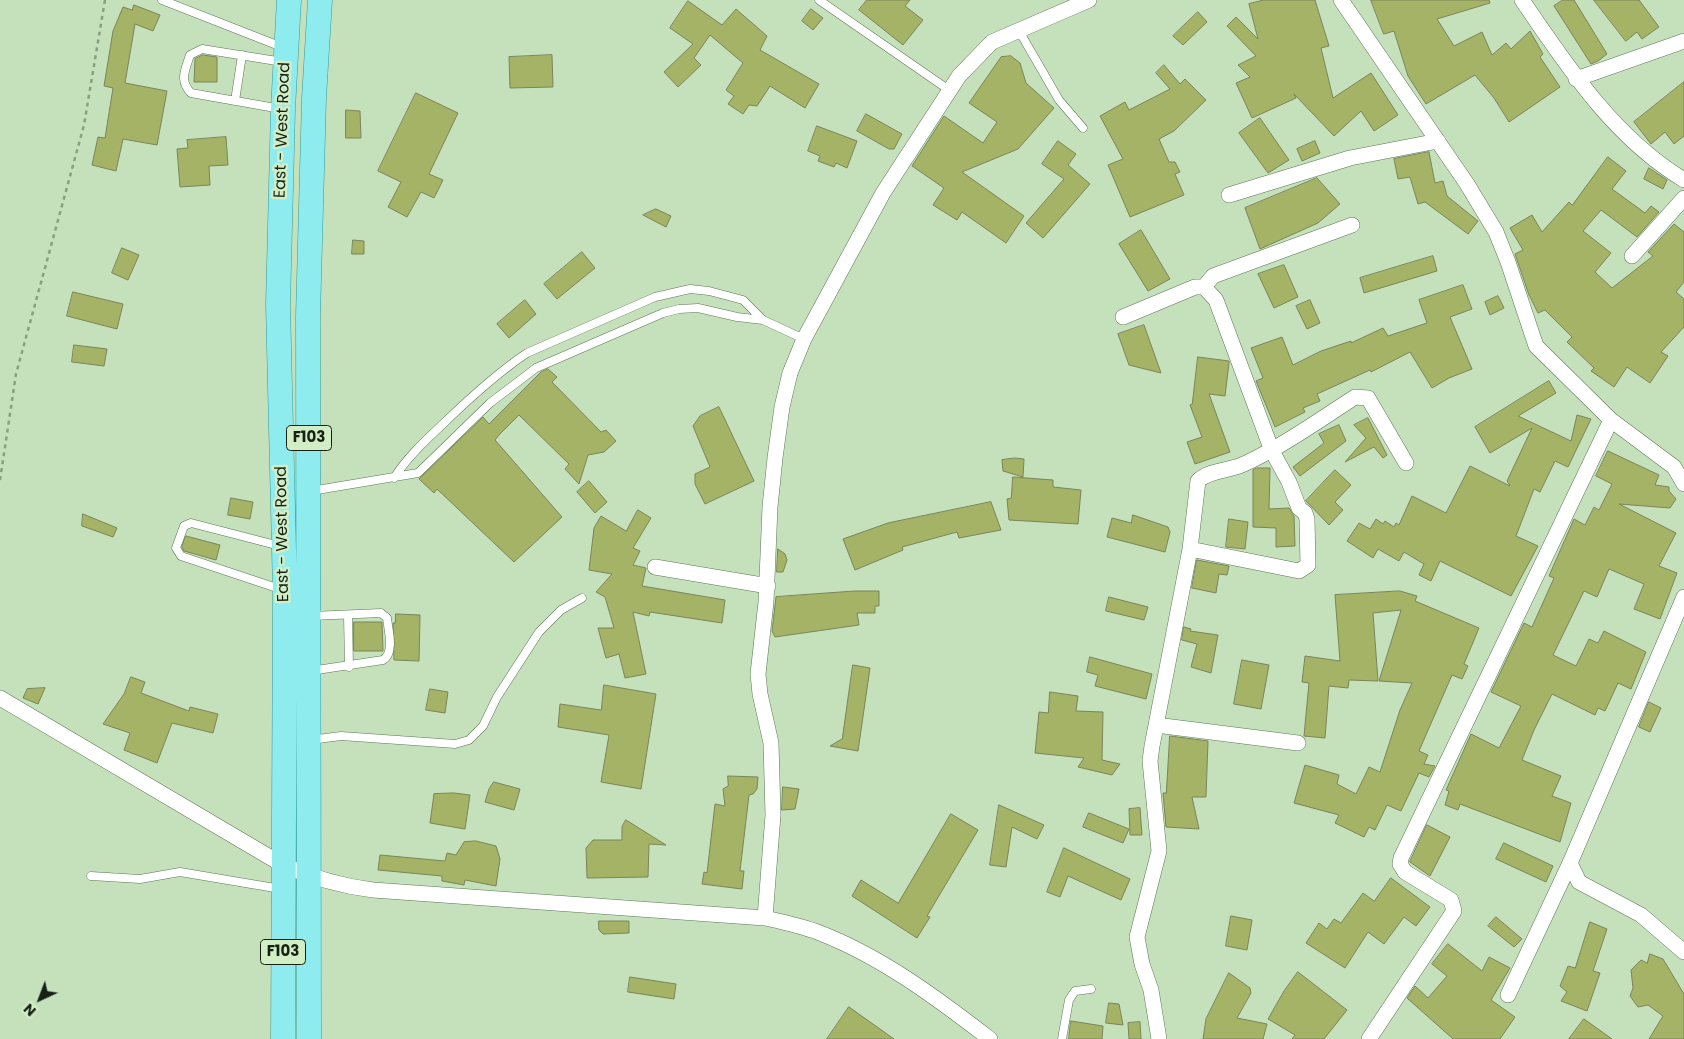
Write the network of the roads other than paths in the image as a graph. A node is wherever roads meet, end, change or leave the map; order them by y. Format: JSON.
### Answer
{"nodes":[{"id":1,"x":162,"y":0,"type":"edge"},
{"id":2,"x":289,"y":0,"type":"edge"},
{"id":3,"x":320,"y":0,"type":"edge"},
{"id":4,"x":819,"y":0,"type":"edge"},
{"id":5,"x":1089,"y":0,"type":"edge"},
{"id":6,"x":1341,"y":0,"type":"edge"},
{"id":7,"x":1522,"y":0,"type":"edge"},
{"id":8,"x":1018,"y":29,"type":"junction"},
{"id":9,"x":1684,"y":41,"type":"edge"},
{"id":10,"x":242,"y":55,"type":"junction"},
{"id":11,"x":286,"y":55,"type":"junction"},
{"id":12,"x":1576,"y":79,"type":"junction"},
{"id":13,"x":949,"y":90,"type":"junction"},
{"id":14,"x":235,"y":101,"type":"junction"},
{"id":15,"x":283,"y":109,"type":"junction"},
{"id":16,"x":1083,"y":128,"type":"dead end"},
{"id":17,"x":1438,"y":141,"type":"junction"},
{"id":18,"x":1684,"y":180,"type":"edge"},
{"id":19,"x":1229,"y":194,"type":"dead end"},
{"id":20,"x":1684,"y":198,"type":"edge"},
{"id":21,"x":1352,"y":225,"type":"dead end"},
{"id":22,"x":1632,"y":256,"type":"dead end"},
{"id":23,"x":1204,"y":287,"type":"junction"},
{"id":24,"x":1123,"y":317,"type":"dead end"},
{"id":25,"x":763,"y":320,"type":"junction"},
{"id":26,"x":572,"y":334,"type":"junction"},
{"id":27,"x":804,"y":339,"type":"junction"},
{"id":28,"x":579,"y":349,"type":"junction"},
{"id":29,"x":1611,"y":420,"type":"junction"},
{"id":30,"x":1272,"y":451,"type":"junction"},
{"id":31,"x":1406,"y":464,"type":"dead end"},
{"id":32,"x":394,"y":478,"type":"junction"},
{"id":33,"x":1684,"y":484,"type":"edge"},
{"id":34,"x":309,"y":491,"type":"junction"},
{"id":35,"x":284,"y":547,"type":"junction"},
{"id":36,"x":1190,"y":548,"type":"junction"},
{"id":37,"x":655,"y":567,"type":"dead end"},
{"id":38,"x":768,"y":586,"type":"junction"},
{"id":39,"x":285,"y":590,"type":"junction"},
{"id":40,"x":1684,"y":597,"type":"edge"},
{"id":41,"x":582,"y":598,"type":"dead end"},
{"id":42,"x":348,"y":615,"type":"junction"},
{"id":43,"x":308,"y":616,"type":"junction"},
{"id":44,"x":349,"y":667,"type":"junction"},
{"id":45,"x":308,"y":671,"type":"junction"},
{"id":46,"x":0,"y":698,"type":"edge"},
{"id":47,"x":1156,"y":725,"type":"junction"},
{"id":48,"x":308,"y":740,"type":"junction"},
{"id":49,"x":1298,"y":743,"type":"dead end"},
{"id":50,"x":1570,"y":863,"type":"junction"},
{"id":51,"x":283,"y":865,"type":"junction"},
{"id":52,"x":91,"y":876,"type":"dead end"},
{"id":53,"x":308,"y":876,"type":"junction"},
{"id":54,"x":283,"y":889,"type":"junction"},
{"id":55,"x":765,"y":918,"type":"junction"},
{"id":56,"x":1684,"y":952,"type":"edge"},
{"id":57,"x":1091,"y":989,"type":"dead end"},
{"id":58,"x":1508,"y":996,"type":"dead end"},
{"id":59,"x":284,"y":1039,"type":"edge"},
{"id":60,"x":309,"y":1039,"type":"edge"},
{"id":61,"x":990,"y":1039,"type":"edge"},
{"id":62,"x":1062,"y":1039,"type":"edge"},
{"id":63,"x":1159,"y":1039,"type":"edge"},
{"id":64,"x":1369,"y":1039,"type":"edge"}],
"edges":[{"from":1,"to":11,"type":"lane"},
{"from":2,"to":11,"type":"main road","name":"East - West Road","number":"F103"},
{"from":3,"to":34,"type":"main road","name":"East - West Road","number":"F103"},
{"from":4,"to":13,"type":"lane"},
{"from":5,"to":8,"type":"street"},
{"from":6,"to":17,"type":"street"},
{"from":7,"to":12,"type":"street"},
{"from":8,"to":13,"type":"street"},
{"from":8,"to":16,"type":"lane"},
{"from":9,"to":12,"type":"street"},
{"from":10,"to":11,"type":"lane"},
{"from":10,"to":14,"type":"lane"},
{"from":10,"to":14,"type":"lane"},
{"from":11,"to":15,"type":"main road","name":"East - West Road","number":"F103"},
{"from":12,"to":18,"type":"street"},
{"from":13,"to":27,"type":"street"},
{"from":14,"to":15,"type":"lane"},
{"from":15,"to":35,"type":"main road","name":"East - West Road","number":"F103"},
{"from":17,"to":19,"type":"street"},
{"from":17,"to":29,"type":"street"},
{"from":20,"to":22,"type":"street"},
{"from":21,"to":23,"type":"street"},
{"from":23,"to":24,"type":"street"},
{"from":23,"to":30,"type":"street"},
{"from":25,"to":26,"type":"lane"},
{"from":25,"to":27,"type":"lane"},
{"from":25,"to":28,"type":"lane"},
{"from":26,"to":28,"type":"lane"},
{"from":26,"to":32,"type":"lane"},
{"from":27,"to":38,"type":"street"},
{"from":28,"to":32,"type":"lane"},
{"from":29,"to":33,"type":"street"},
{"from":29,"to":64,"type":"street"},
{"from":30,"to":31,"type":"street"},
{"from":30,"to":36,"type":"street"},
{"from":30,"to":36,"type":"street"},
{"from":32,"to":34,"type":"lane"},
{"from":34,"to":43,"type":"main road","name":"East - West Road","number":"F103"},
{"from":35,"to":39,"type":"main road","name":"East - West Road","number":"F103"},
{"from":35,"to":39,"type":"lane"},
{"from":36,"to":47,"type":"street"},
{"from":37,"to":38,"type":"street"},
{"from":38,"to":55,"type":"street"},
{"from":39,"to":51,"type":"main road","name":"East - West Road","number":"F103"},
{"from":40,"to":50,"type":"street"},
{"from":41,"to":48,"type":"lane"},
{"from":42,"to":43,"type":"lane"},
{"from":42,"to":44,"type":"lane"},
{"from":42,"to":44,"type":"lane"},
{"from":43,"to":45,"type":"main road","name":"East - West Road","number":"F103"},
{"from":44,"to":45,"type":"lane"},
{"from":45,"to":48,"type":"main road","name":"East - West Road","number":"F103"},
{"from":46,"to":51,"type":"street"},
{"from":47,"to":49,"type":"street"},
{"from":47,"to":63,"type":"street"},
{"from":48,"to":53,"type":"main road","name":"East - West Road","number":"F103"},
{"from":50,"to":56,"type":"street"},
{"from":50,"to":58,"type":"street"},
{"from":51,"to":53,"type":"street"},
{"from":51,"to":54,"type":"main road","name":"East - West Road","number":"F103"},
{"from":52,"to":54,"type":"lane"},
{"from":53,"to":55,"type":"street"},
{"from":53,"to":60,"type":"main road","name":"East - West Road","number":"F103"},
{"from":54,"to":59,"type":"main road","name":"East - West Road","number":"F103"},
{"from":55,"to":61,"type":"street"},
{"from":57,"to":62,"type":"lane"}]}
